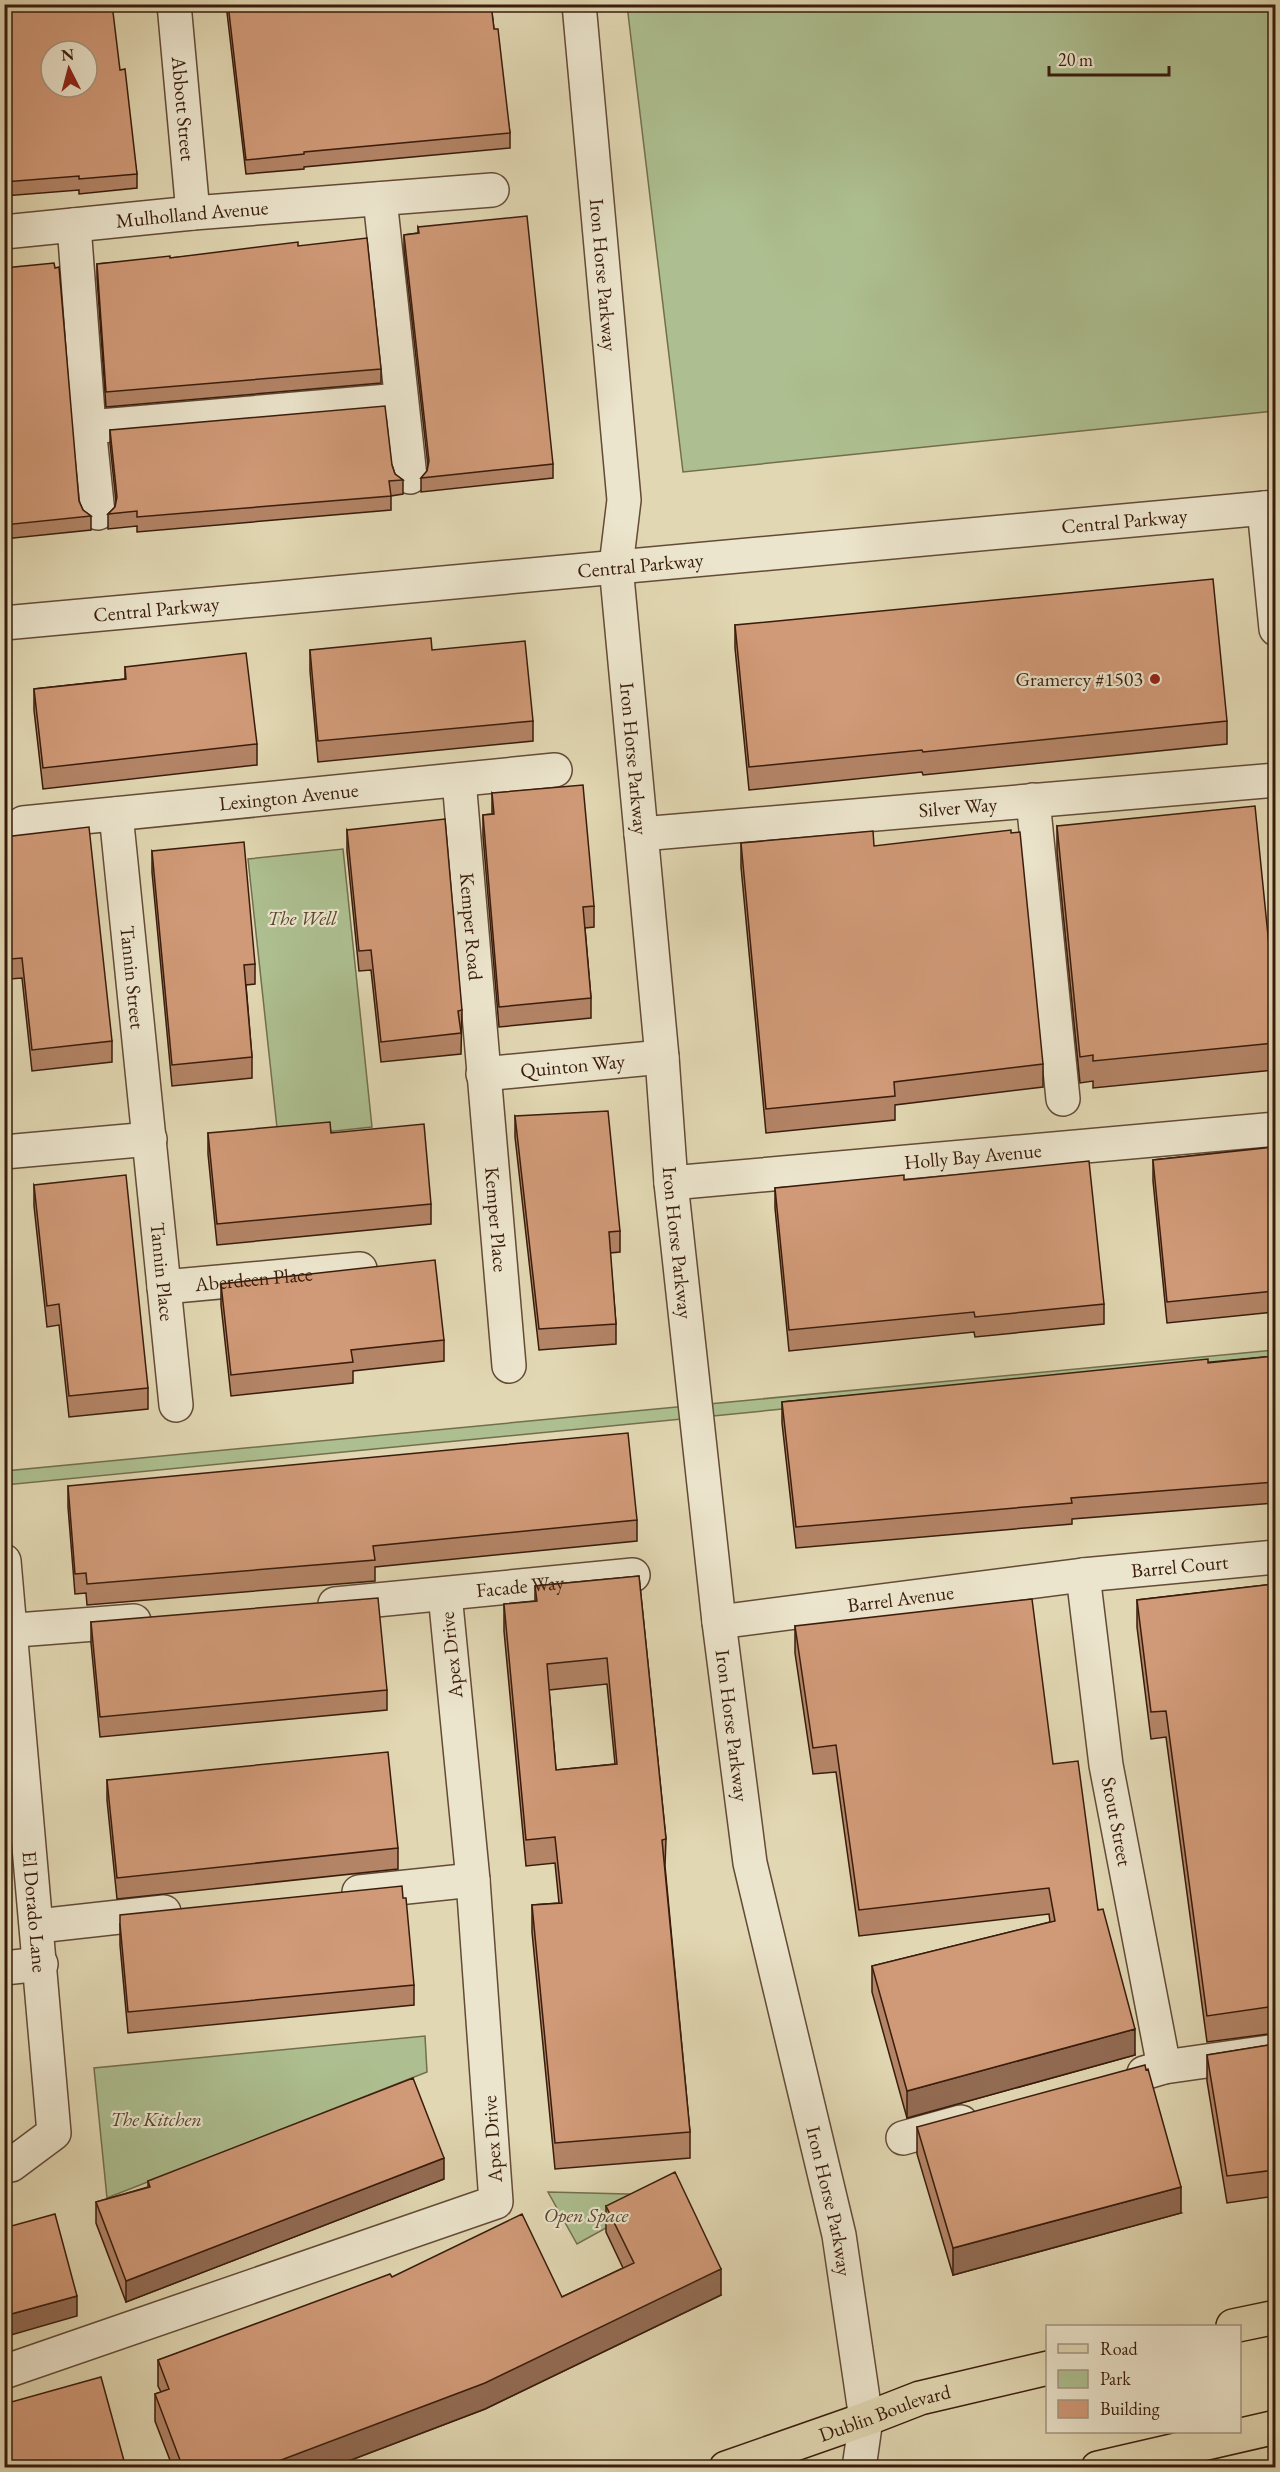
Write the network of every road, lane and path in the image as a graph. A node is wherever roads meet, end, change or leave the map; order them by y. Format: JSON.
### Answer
{"nodes":[{"id":1,"x":174,"y":4,"type":"edge"},
{"id":2,"x":579,"y":4,"type":"edge"},
{"id":3,"x":492,"y":190,"type":"dead end"},
{"id":4,"x":380,"y":199,"type":"junction"},
{"id":5,"x":193,"y":213,"type":"junction"},
{"id":6,"x":74,"y":225,"type":"junction"},
{"id":7,"x":4,"y":232,"type":"edge"},
{"id":8,"x":400,"y":400,"type":"junction"},
{"id":9,"x":89,"y":427,"type":"junction"},
{"id":10,"x":410,"y":477,"type":"dead end"},
{"id":11,"x":1270,"y":508,"type":"edge"},
{"id":12,"x":98,"y":513,"type":"dead end"},
{"id":13,"x":616,"y":566,"type":"junction"},
{"id":14,"x":4,"y":622,"type":"edge"},
{"id":15,"x":1275,"y":629,"type":"edge"},
{"id":16,"x":555,"y":770,"type":"dead end"},
{"id":17,"x":459,"y":780,"type":"junction"},
{"id":18,"x":1275,"y":780,"type":"edge"},
{"id":19,"x":1033,"y":800,"type":"junction"},
{"id":20,"x":116,"y":814,"type":"junction"},
{"id":21,"x":23,"y":824,"type":"dead end"},
{"id":22,"x":641,"y":834,"type":"junction"},
{"id":23,"x":662,"y":1057,"type":"junction"},
{"id":24,"x":483,"y":1074,"type":"junction"},
{"id":25,"x":1063,"y":1099,"type":"dead end"},
{"id":26,"x":1275,"y":1129,"type":"edge"},
{"id":27,"x":150,"y":1139,"type":"junction"},
{"id":28,"x":4,"y":1152,"type":"edge"},
{"id":29,"x":671,"y":1183,"type":"junction"},
{"id":30,"x":393,"y":1266,"type":"edge"},
{"id":31,"x":164,"y":1287,"type":"junction"},
{"id":32,"x":509,"y":1366,"type":"dead end"},
{"id":33,"x":176,"y":1405,"type":"dead end"},
{"id":34,"x":1275,"y":1557,"type":"edge"},
{"id":35,"x":4,"y":1561,"type":"edge"},
{"id":36,"x":633,"y":1575,"type":"edge"},
{"id":37,"x":1083,"y":1575,"type":"junction"},
{"id":38,"x":445,"y":1594,"type":"junction"},
{"id":39,"x":305,"y":1606,"type":"edge"},
{"id":40,"x":164,"y":1618,"type":"edge"},
{"id":41,"x":719,"y":1622,"type":"junction"},
{"id":42,"x":8,"y":1631,"type":"edge"},
{"id":43,"x":473,"y":1880,"type":"junction"},
{"id":44,"x":324,"y":1896,"type":"edge"},
{"id":45,"x":193,"y":1909,"type":"edge"},
{"id":46,"x":38,"y":1926,"type":"junction"},
{"id":47,"x":40,"y":1964,"type":"junction"},
{"id":48,"x":4,"y":1968,"type":"edge"},
{"id":49,"x":1275,"y":2050,"type":"edge"},
{"id":50,"x":1164,"y":2067,"type":"junction"},
{"id":51,"x":1119,"y":2080,"type":"edge"},
{"id":52,"x":994,"y":2114,"type":"edge"},
{"id":53,"x":903,"y":2138,"type":"dead end"},
{"id":54,"x":4,"y":2166,"type":"edge"},
{"id":55,"x":1275,"y":2317,"type":"edge"},
{"id":56,"x":1238,"y":2325,"type":"edge"},
{"id":57,"x":1046,"y":2368,"type":"edge"},
{"id":58,"x":4,"y":2372,"type":"edge"},
{"id":59,"x":866,"y":2419,"type":"junction"},
{"id":60,"x":1275,"y":2427,"type":"edge"},
{"id":61,"x":726,"y":2468,"type":"edge"},
{"id":62,"x":859,"y":2468,"type":"edge"},
{"id":63,"x":1098,"y":2468,"type":"edge"}],
"edges":[{"from":1,"to":5,"type":"street","name":"Abbott Street"},
{"from":2,"to":13,"type":"street","name":"Iron Horse Parkway"},
{"from":3,"to":4,"type":"street","name":"Mulholland Avenue"},
{"from":4,"to":5,"type":"street","name":"Mulholland Avenue"},
{"from":4,"to":8,"type":"street"},
{"from":5,"to":6,"type":"street","name":"Mulholland Avenue"},
{"from":6,"to":7,"type":"street","name":"Mulholland Avenue"},
{"from":6,"to":9,"type":"street"},
{"from":8,"to":9,"type":"street"},
{"from":8,"to":10,"type":"street"},
{"from":9,"to":12,"type":"street"},
{"from":11,"to":13,"type":"street","name":"Central Parkway"},
{"from":11,"to":15,"type":"street"},
{"from":13,"to":14,"type":"street","name":"Central Parkway"},
{"from":13,"to":22,"type":"street","name":"Iron Horse Parkway"},
{"from":16,"to":17,"type":"street","name":"Lexington Avenue"},
{"from":17,"to":20,"type":"street","name":"Lexington Avenue"},
{"from":17,"to":24,"type":"street","name":"Kemper Road"},
{"from":18,"to":19,"type":"street","name":"Silver Way"},
{"from":19,"to":22,"type":"street","name":"Silver Way"},
{"from":19,"to":25,"type":"street"},
{"from":20,"to":21,"type":"street","name":"Lexington Avenue"},
{"from":20,"to":27,"type":"street","name":"Tannin Street"},
{"from":22,"to":23,"type":"street","name":"Iron Horse Parkway"},
{"from":23,"to":24,"type":"street","name":"Quinton Way"},
{"from":23,"to":29,"type":"street","name":"Iron Horse Parkway"},
{"from":24,"to":32,"type":"street","name":"Kemper Place"},
{"from":26,"to":29,"type":"street","name":"Holly Bay Avenue"},
{"from":27,"to":28,"type":"street"},
{"from":27,"to":31,"type":"street","name":"Tannin Place"},
{"from":29,"to":41,"type":"street","name":"Iron Horse Parkway"},
{"from":30,"to":31,"type":"street","name":"Aberdeen Place"},
{"from":31,"to":33,"type":"street","name":"Tannin Place"},
{"from":34,"to":37,"type":"street","name":"Barrel Court"},
{"from":35,"to":42,"type":"street","name":"El Dorado Lane"},
{"from":36,"to":38,"type":"street","name":"Facade Way"},
{"from":37,"to":41,"type":"street","name":"Barrel Avenue"},
{"from":37,"to":50,"type":"street","name":"Stout Street"},
{"from":38,"to":39,"type":"street","name":"Facade Way"},
{"from":38,"to":43,"type":"street","name":"Apex Drive"},
{"from":40,"to":42,"type":"street"},
{"from":41,"to":59,"type":"street","name":"Iron Horse Parkway"},
{"from":42,"to":46,"type":"street","name":"El Dorado Lane"},
{"from":43,"to":44,"type":"street"},
{"from":43,"to":58,"type":"street","name":"Apex Drive"},
{"from":45,"to":46,"type":"street"},
{"from":46,"to":47,"type":"street","name":"El Dorado Lane"},
{"from":47,"to":48,"type":"street"},
{"from":47,"to":54,"type":"street","name":"El Dorado Lane"},
{"from":49,"to":50,"type":"street"},
{"from":50,"to":51,"type":"street"},
{"from":52,"to":53,"type":"street"},
{"from":55,"to":56,"type":"main road"},
{"from":57,"to":59,"type":"main road","name":"Dublin Boulevard"},
{"from":59,"to":61,"type":"main road","name":"Dublin Boulevard"},
{"from":59,"to":62,"type":"street","name":"Iron Horse Parkway"},
{"from":60,"to":63,"type":"main road"}]}
